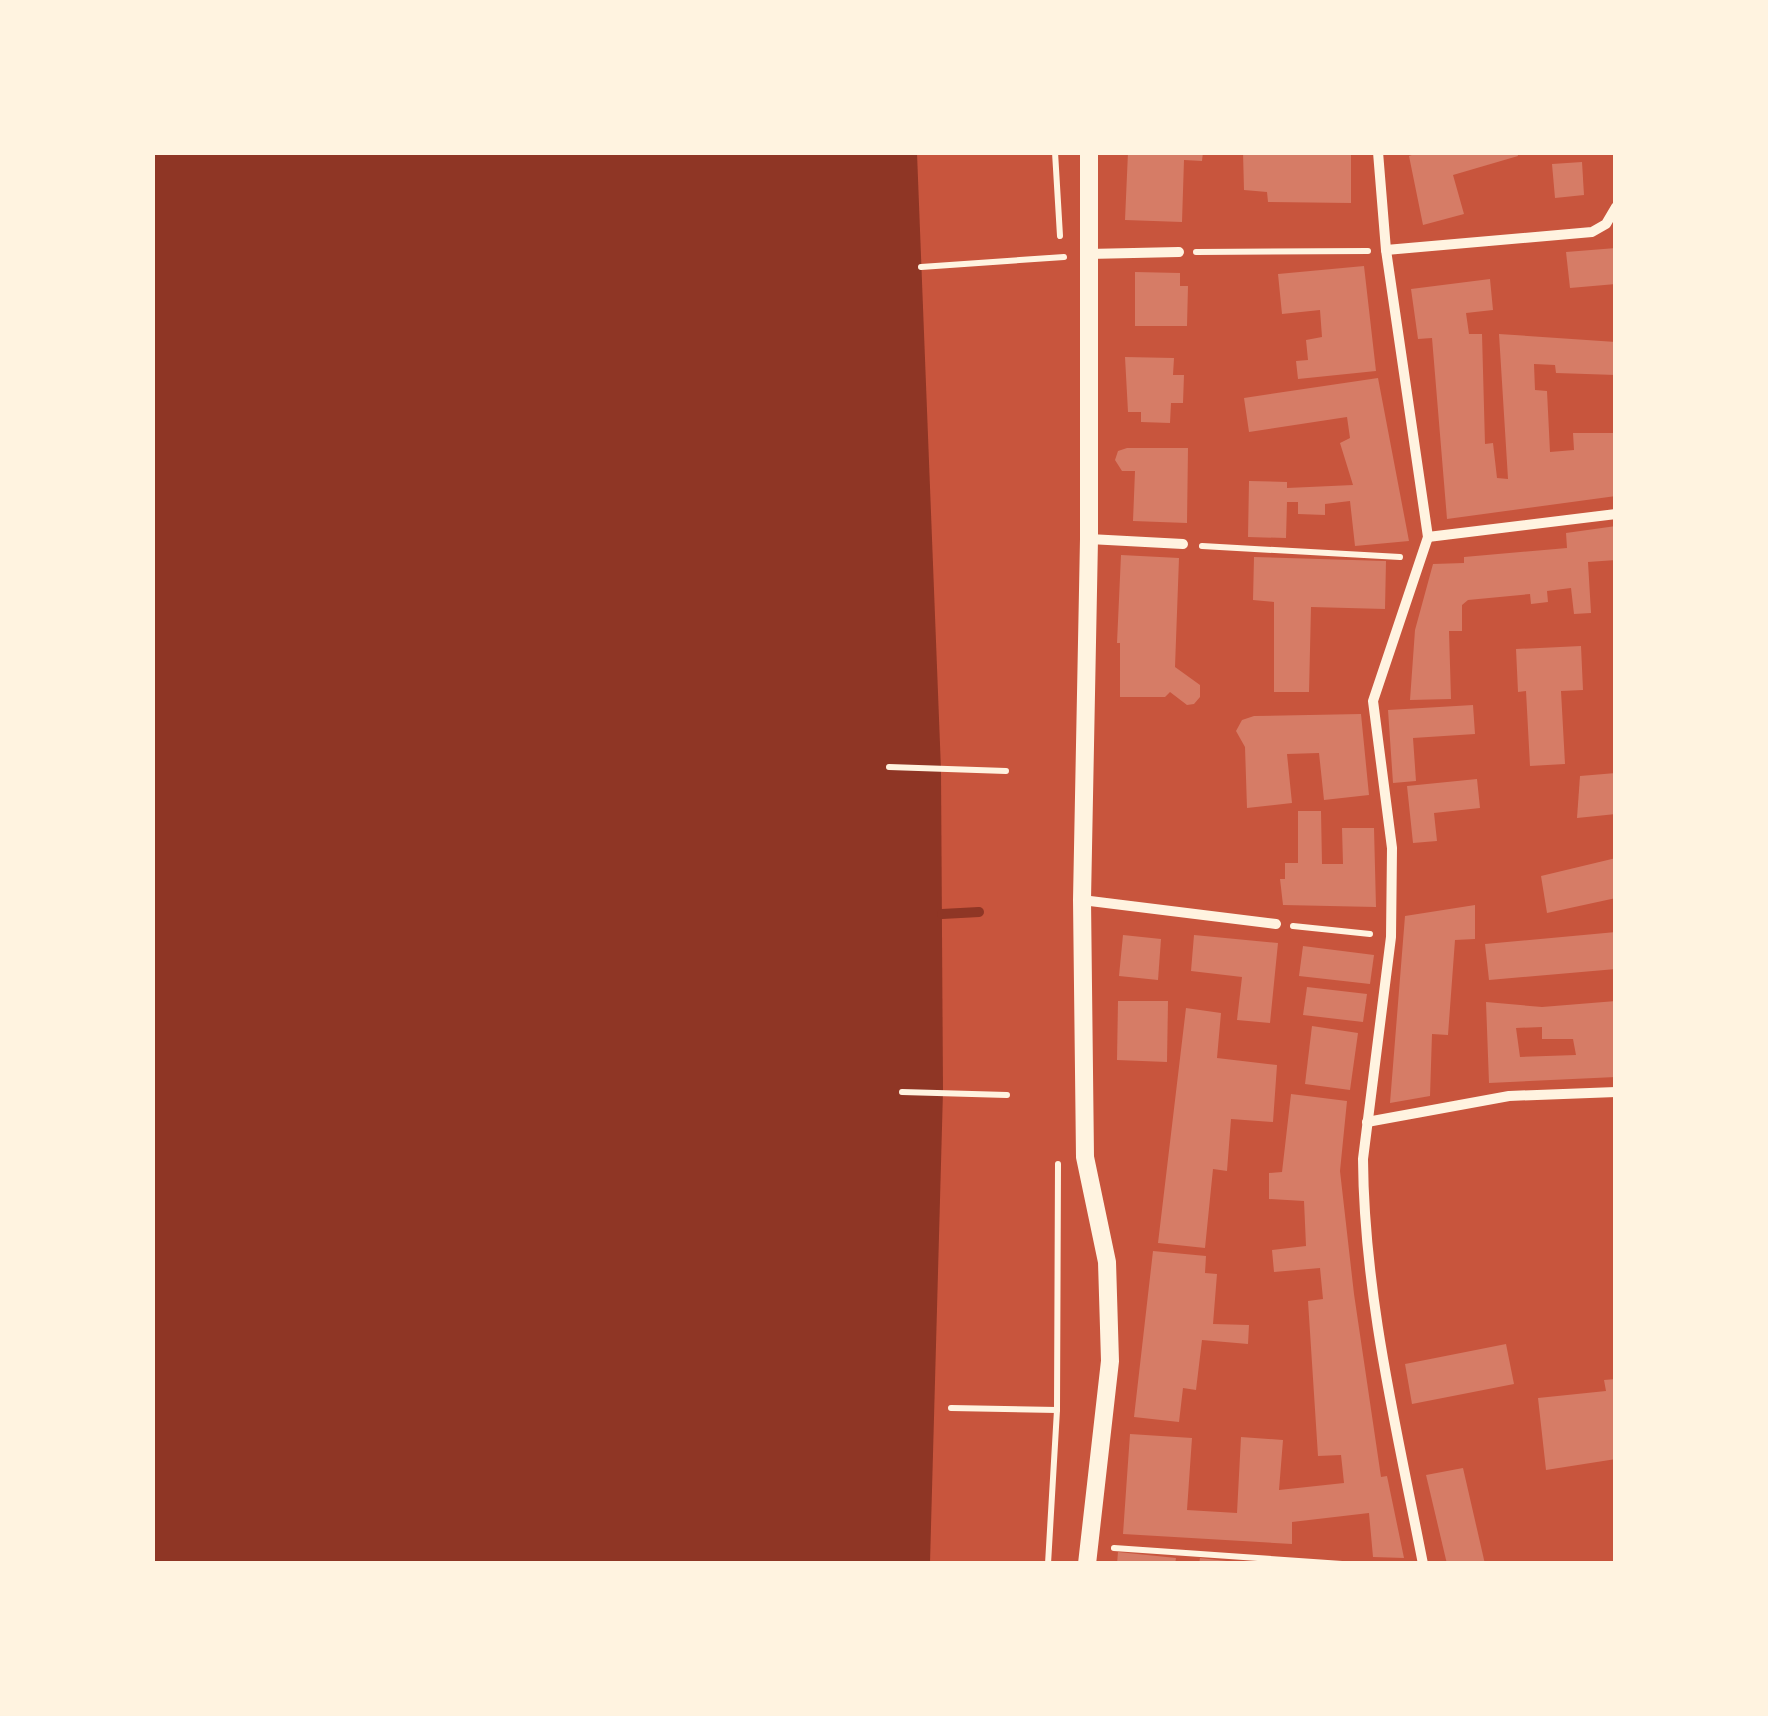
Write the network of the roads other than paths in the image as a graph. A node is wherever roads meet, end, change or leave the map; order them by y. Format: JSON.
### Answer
{"nodes":[{"id":1,"x":1089,"y":152,"type":"edge"},
{"id":2,"x":1378,"y":152,"type":"edge"},
{"id":3,"x":1615,"y":209,"type":"edge"},
{"id":4,"x":1386,"y":250,"type":"junction"},
{"id":5,"x":1179,"y":252,"type":"road end"},
{"id":6,"x":1087,"y":254,"type":"junction"},
{"id":7,"x":1616,"y":514,"type":"edge"},
{"id":8,"x":1428,"y":537,"type":"junction"},
{"id":9,"x":1089,"y":539,"type":"junction"},
{"id":10,"x":1183,"y":544,"type":"road end"},
{"id":11,"x":1082,"y":900,"type":"junction"},
{"id":12,"x":1276,"y":924,"type":"road end"},
{"id":13,"x":1616,"y":1092,"type":"edge"},
{"id":14,"x":1368,"y":1122,"type":"junction"},
{"id":15,"x":1087,"y":1564,"type":"edge"},
{"id":16,"x":1423,"y":1564,"type":"edge"}],
"edges":[{"from":1,"to":6,"type":"street"},
{"from":2,"to":4,"type":"street"},
{"from":3,"to":4,"type":"street"},
{"from":4,"to":8,"type":"street"},
{"from":5,"to":6,"type":"street"},
{"from":6,"to":9,"type":"street"},
{"from":7,"to":8,"type":"street"},
{"from":8,"to":14,"type":"street"},
{"from":9,"to":10,"type":"street"},
{"from":9,"to":11,"type":"street"},
{"from":11,"to":12,"type":"street"},
{"from":11,"to":15,"type":"street"},
{"from":13,"to":14,"type":"street"},
{"from":14,"to":16,"type":"street"}]}
